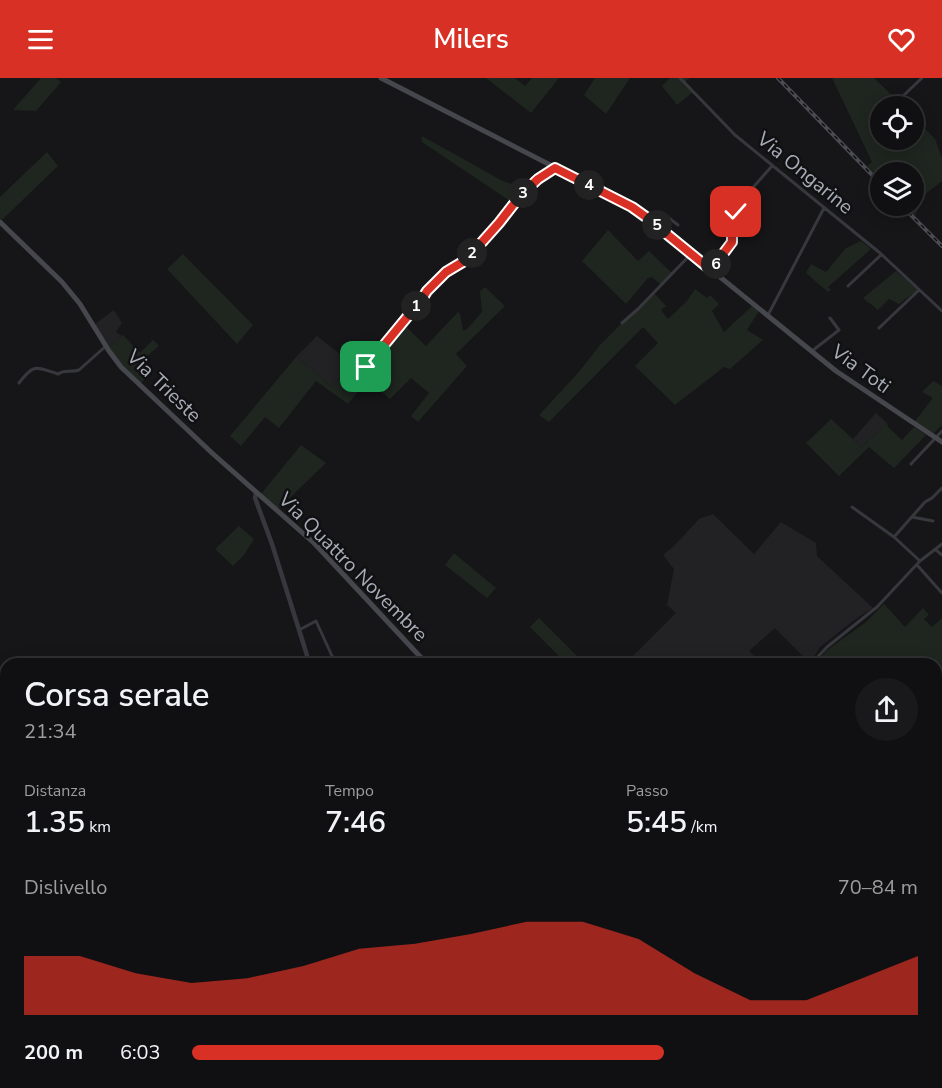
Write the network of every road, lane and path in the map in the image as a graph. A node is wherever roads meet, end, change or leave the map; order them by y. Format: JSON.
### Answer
{"nodes":[{"id":1,"x":381,"y":78,"type":"edge"},
{"id":2,"x":680,"y":78,"type":"edge"},
{"id":3,"x":922,"y":78,"type":"edge"},
{"id":4,"x":903,"y":96,"type":"dead end"},
{"id":5,"x":772,"y":166,"type":"junction"},
{"id":6,"x":555,"y":168,"type":"junction"},
{"id":7,"x":824,"y":208,"type":"junction"},
{"id":8,"x":0,"y":222,"type":"edge"},
{"id":9,"x":678,"y":225,"type":"dead end"},
{"id":10,"x":657,"y":226,"type":"junction"},
{"id":11,"x":692,"y":254,"type":"junction"},
{"id":12,"x":882,"y":254,"type":"junction"},
{"id":13,"x":711,"y":270,"type":"junction"},
{"id":14,"x":848,"y":286,"type":"dead end"},
{"id":15,"x":919,"y":289,"type":"junction"},
{"id":16,"x":942,"y":311,"type":"edge"},
{"id":17,"x":767,"y":315,"type":"junction"},
{"id":18,"x":830,"y":318,"type":"dead end"},
{"id":19,"x":622,"y":323,"type":"dead end"},
{"id":20,"x":879,"y":328,"type":"dead end"},
{"id":21,"x":106,"y":346,"type":"junction"},
{"id":22,"x":812,"y":351,"type":"junction"},
{"id":23,"x":366,"y":367,"type":"dead end"},
{"id":24,"x":20,"y":384,"type":"dead end"},
{"id":25,"x":942,"y":431,"type":"edge"},
{"id":26,"x":935,"y":437,"type":"junction"},
{"id":27,"x":942,"y":442,"type":"edge"},
{"id":28,"x":911,"y":464,"type":"dead end"},
{"id":29,"x":942,"y":488,"type":"edge"},
{"id":30,"x":259,"y":494,"type":"junction"},
{"id":31,"x":852,"y":507,"type":"dead end"},
{"id":32,"x":912,"y":517,"type":"junction"},
{"id":33,"x":933,"y":521,"type":"dead end"},
{"id":34,"x":894,"y":537,"type":"junction"},
{"id":35,"x":942,"y":544,"type":"edge"},
{"id":36,"x":936,"y":550,"type":"junction"},
{"id":37,"x":942,"y":555,"type":"edge"},
{"id":38,"x":920,"y":561,"type":"junction"},
{"id":39,"x":917,"y":565,"type":"junction"},
{"id":40,"x":942,"y":593,"type":"edge"},
{"id":41,"x":299,"y":630,"type":"junction"},
{"id":42,"x":307,"y":658,"type":"edge"},
{"id":43,"x":334,"y":658,"type":"edge"},
{"id":44,"x":419,"y":658,"type":"edge"},
{"id":45,"x":817,"y":658,"type":"edge"}],
"edges":[{"from":1,"to":6,"type":"main road","name":"Via Toti"},
{"from":2,"to":5,"type":"street","name":"Via Ongarine"},
{"from":3,"to":4,"type":"street"},
{"from":5,"to":7,"type":"street","name":"Via Ongarine"},
{"from":5,"to":13,"type":"street"},
{"from":6,"to":10,"type":"main road","name":"Via Toti"},
{"from":6,"to":23,"type":"street"},
{"from":7,"to":12,"type":"street","name":"Via Ongarine"},
{"from":7,"to":17,"type":"street"},
{"from":8,"to":21,"type":"main road","name":"Via Trieste"},
{"from":9,"to":10,"type":"street"},
{"from":10,"to":11,"type":"main road","name":"Via Toti"},
{"from":11,"to":13,"type":"main road","name":"Via Toti"},
{"from":11,"to":19,"type":"street"},
{"from":12,"to":14,"type":"street"},
{"from":12,"to":15,"type":"street","name":"Via Ongarine"},
{"from":13,"to":17,"type":"main road","name":"Via Toti"},
{"from":15,"to":16,"type":"street","name":"Via Ongarine"},
{"from":15,"to":20,"type":"street"},
{"from":17,"to":22,"type":"main road","name":"Via Toti"},
{"from":18,"to":22,"type":"street"},
{"from":21,"to":24,"type":"street"},
{"from":21,"to":30,"type":"main road","name":"Via Trieste"},
{"from":22,"to":26,"type":"main road","name":"Via Toti"},
{"from":25,"to":26,"type":"street"},
{"from":26,"to":27,"type":"main road","name":"Via Toti"},
{"from":26,"to":28,"type":"street"},
{"from":29,"to":32,"type":"street"},
{"from":30,"to":41,"type":"street"},
{"from":30,"to":44,"type":"main road","name":"Via Quattro Novembre"},
{"from":31,"to":34,"type":"street"},
{"from":32,"to":33,"type":"street"},
{"from":32,"to":34,"type":"street"},
{"from":34,"to":38,"type":"street"},
{"from":35,"to":36,"type":"street"},
{"from":36,"to":37,"type":"street"},
{"from":36,"to":38,"type":"street"},
{"from":38,"to":39,"type":"street"},
{"from":39,"to":40,"type":"street"},
{"from":39,"to":45,"type":"street"},
{"from":41,"to":42,"type":"street"},
{"from":41,"to":43,"type":"street"}]}
